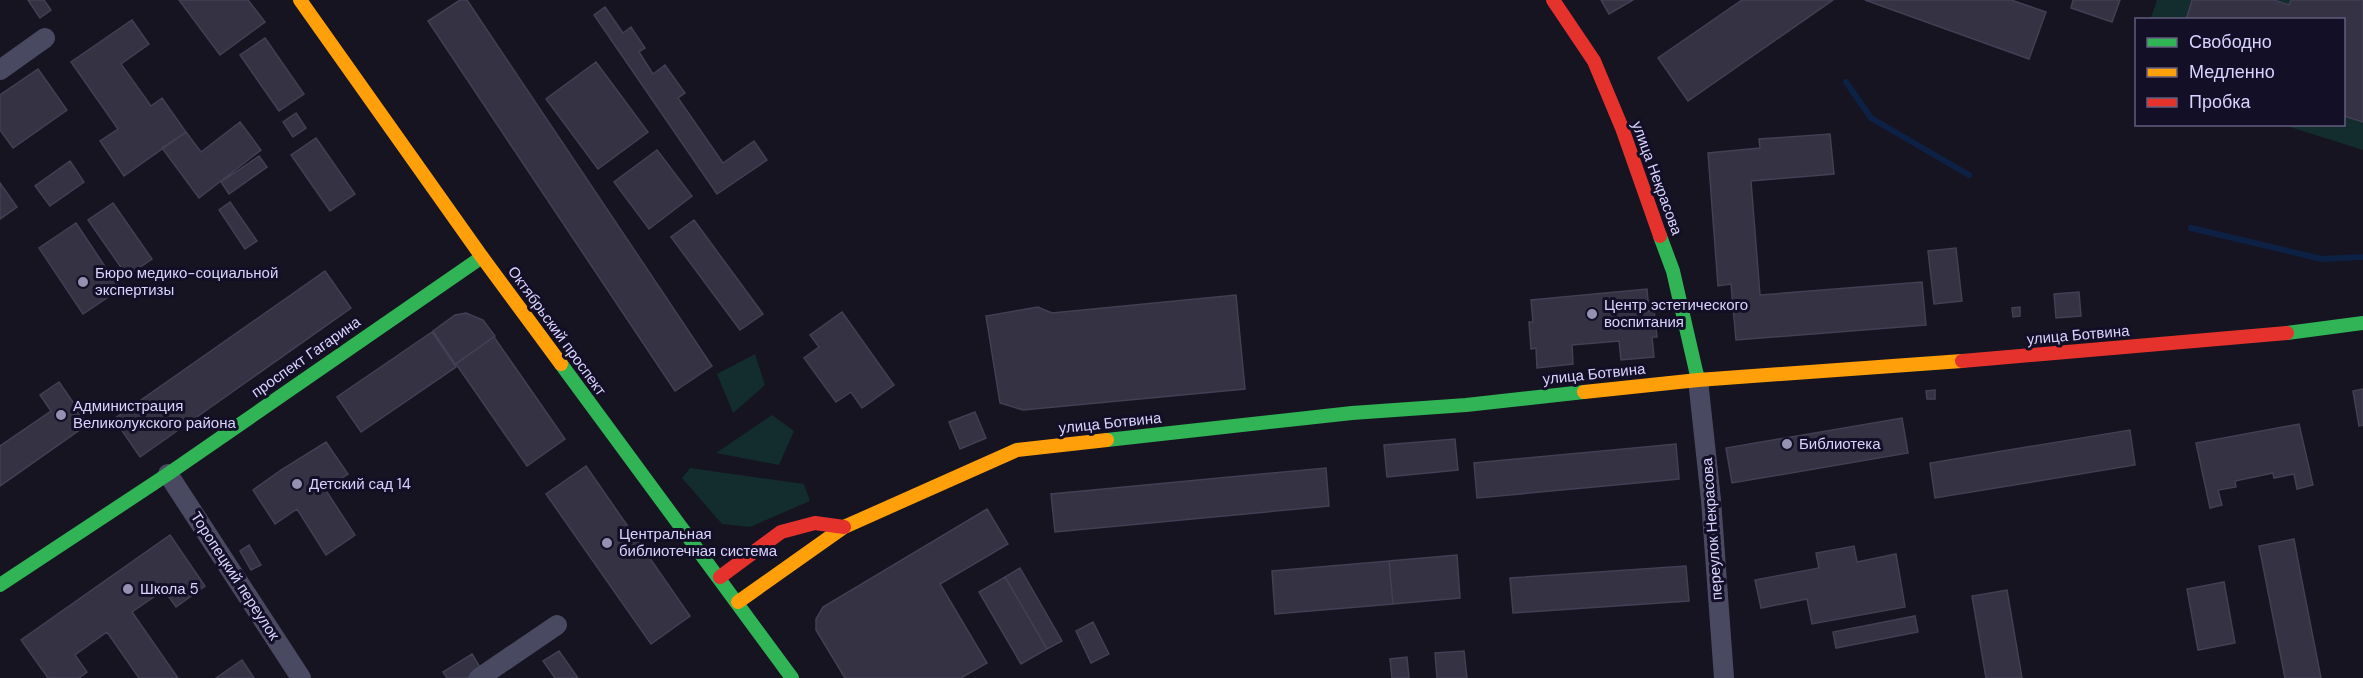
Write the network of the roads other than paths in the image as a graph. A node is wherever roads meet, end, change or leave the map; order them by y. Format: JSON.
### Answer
{"nodes":[{"id":1,"x":300,"y":0,"type":"edge"},
{"id":2,"x":1552,"y":0,"type":"edge"},
{"id":3,"x":45,"y":38,"type":"dead end"},
{"id":4,"x":0,"y":70,"type":"edge"},
{"id":5,"x":482,"y":256,"type":"junction"},
{"id":6,"x":2363,"y":322,"type":"edge"},
{"id":7,"x":1698,"y":380,"type":"junction"},
{"id":8,"x":168,"y":474,"type":"junction"},
{"id":9,"x":844,"y":527,"type":"junction"},
{"id":10,"x":720,"y":577,"type":"junction"},
{"id":11,"x":0,"y":585,"type":"edge"},
{"id":12,"x":738,"y":602,"type":"junction"},
{"id":13,"x":557,"y":625,"type":"dead end"},
{"id":14,"x":301,"y":678,"type":"edge"},
{"id":15,"x":479,"y":678,"type":"edge"},
{"id":16,"x":792,"y":678,"type":"edge"},
{"id":17,"x":1724,"y":678,"type":"edge"}],
"edges":[{"from":1,"to":5,"type":"main road","name":"Октябрьский проспект"},
{"from":2,"to":7,"type":"main road","name":"улица Некрасова"},
{"from":3,"to":4,"type":"street"},
{"from":5,"to":8,"type":"main road","name":"проспект Гагарина"},
{"from":5,"to":10,"type":"main road","name":"Октябрьский проспект"},
{"from":6,"to":7,"type":"main road","name":"улица Ботвина"},
{"from":7,"to":9,"type":"main road","name":"улица Ботвина"},
{"from":7,"to":17,"type":"street","name":"переулок Некрасова"},
{"from":8,"to":11,"type":"main road","name":"проспект Гагарина"},
{"from":8,"to":14,"type":"street","name":"Торопецкий переулок"},
{"from":9,"to":10,"type":"main road"},
{"from":9,"to":12,"type":"main road","name":"улица Ботвина"},
{"from":10,"to":12,"type":"main road","name":"Октябрьский проспект"},
{"from":12,"to":16,"type":"main road","name":"Октябрьский проспект"},
{"from":13,"to":15,"type":"street"}]}
